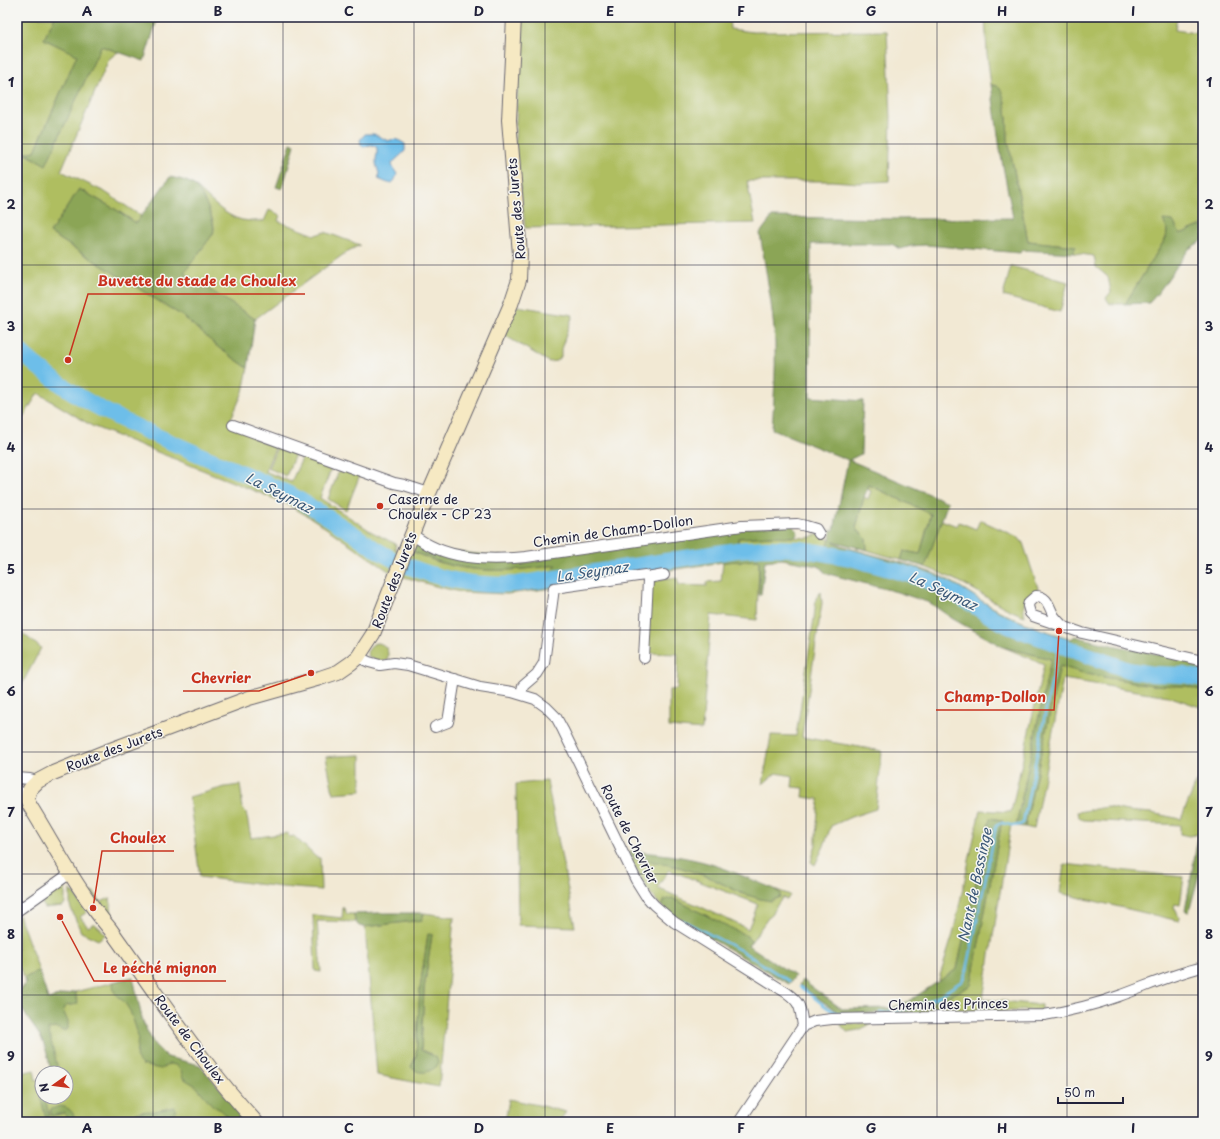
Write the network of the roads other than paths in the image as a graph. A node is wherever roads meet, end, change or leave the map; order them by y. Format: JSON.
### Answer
{"nodes":[{"id":1,"x":514,"y":17,"type":"edge"},
{"id":2,"x":233,"y":425,"type":"dead end"},
{"id":3,"x":429,"y":493,"type":"junction"},
{"id":4,"x":412,"y":534,"type":"junction"},
{"id":5,"x":819,"y":534,"type":"dead end"},
{"id":6,"x":664,"y":575,"type":"dead end"},
{"id":7,"x":648,"y":578,"type":"junction"},
{"id":8,"x":1066,"y":628,"type":"junction"},
{"id":9,"x":358,"y":657,"type":"junction"},
{"id":10,"x":644,"y":658,"type":"dead end"},
{"id":11,"x":1203,"y":661,"type":"edge"},
{"id":12,"x":454,"y":678,"type":"junction"},
{"id":13,"x":521,"y":694,"type":"junction"},
{"id":14,"x":435,"y":728,"type":"dead end"},
{"id":15,"x":17,"y":778,"type":"edge"},
{"id":16,"x":38,"y":781,"type":"junction"},
{"id":17,"x":24,"y":793,"type":"edge"},
{"id":18,"x":69,"y":874,"type":"junction"},
{"id":19,"x":17,"y":912,"type":"edge"},
{"id":20,"x":1203,"y":967,"type":"edge"},
{"id":21,"x":802,"y":1026,"type":"junction"},
{"id":22,"x":256,"y":1122,"type":"edge"},
{"id":23,"x":739,"y":1122,"type":"edge"}],
"edges":[{"from":1,"to":3,"type":"street","name":"Route des Jurets"},
{"from":2,"to":3,"type":"street"},
{"from":3,"to":4,"type":"street","name":"Route des Jurets"},
{"from":4,"to":5,"type":"street","name":"Chemin de Champ-Dollon"},
{"from":4,"to":9,"type":"street","name":"Route des Jurets"},
{"from":6,"to":7,"type":"street"},
{"from":7,"to":10,"type":"street"},
{"from":7,"to":13,"type":"street"},
{"from":8,"to":8,"type":"street"},
{"from":8,"to":11,"type":"street"},
{"from":9,"to":12,"type":"street","name":"Route de Chevrier"},
{"from":9,"to":16,"type":"street","name":"Route des Jurets"},
{"from":12,"to":13,"type":"street","name":"Route de Chevrier"},
{"from":12,"to":14,"type":"street"},
{"from":13,"to":21,"type":"street","name":"Route de Chevrier"},
{"from":15,"to":16,"type":"street"},
{"from":16,"to":17,"type":"street","name":"Route des Jurets"},
{"from":17,"to":18,"type":"street","name":"Route de Choulex"},
{"from":18,"to":19,"type":"street"},
{"from":18,"to":22,"type":"street","name":"Route de Choulex"},
{"from":20,"to":21,"type":"street","name":"Chemin des Princes"},
{"from":21,"to":23,"type":"street"}]}
